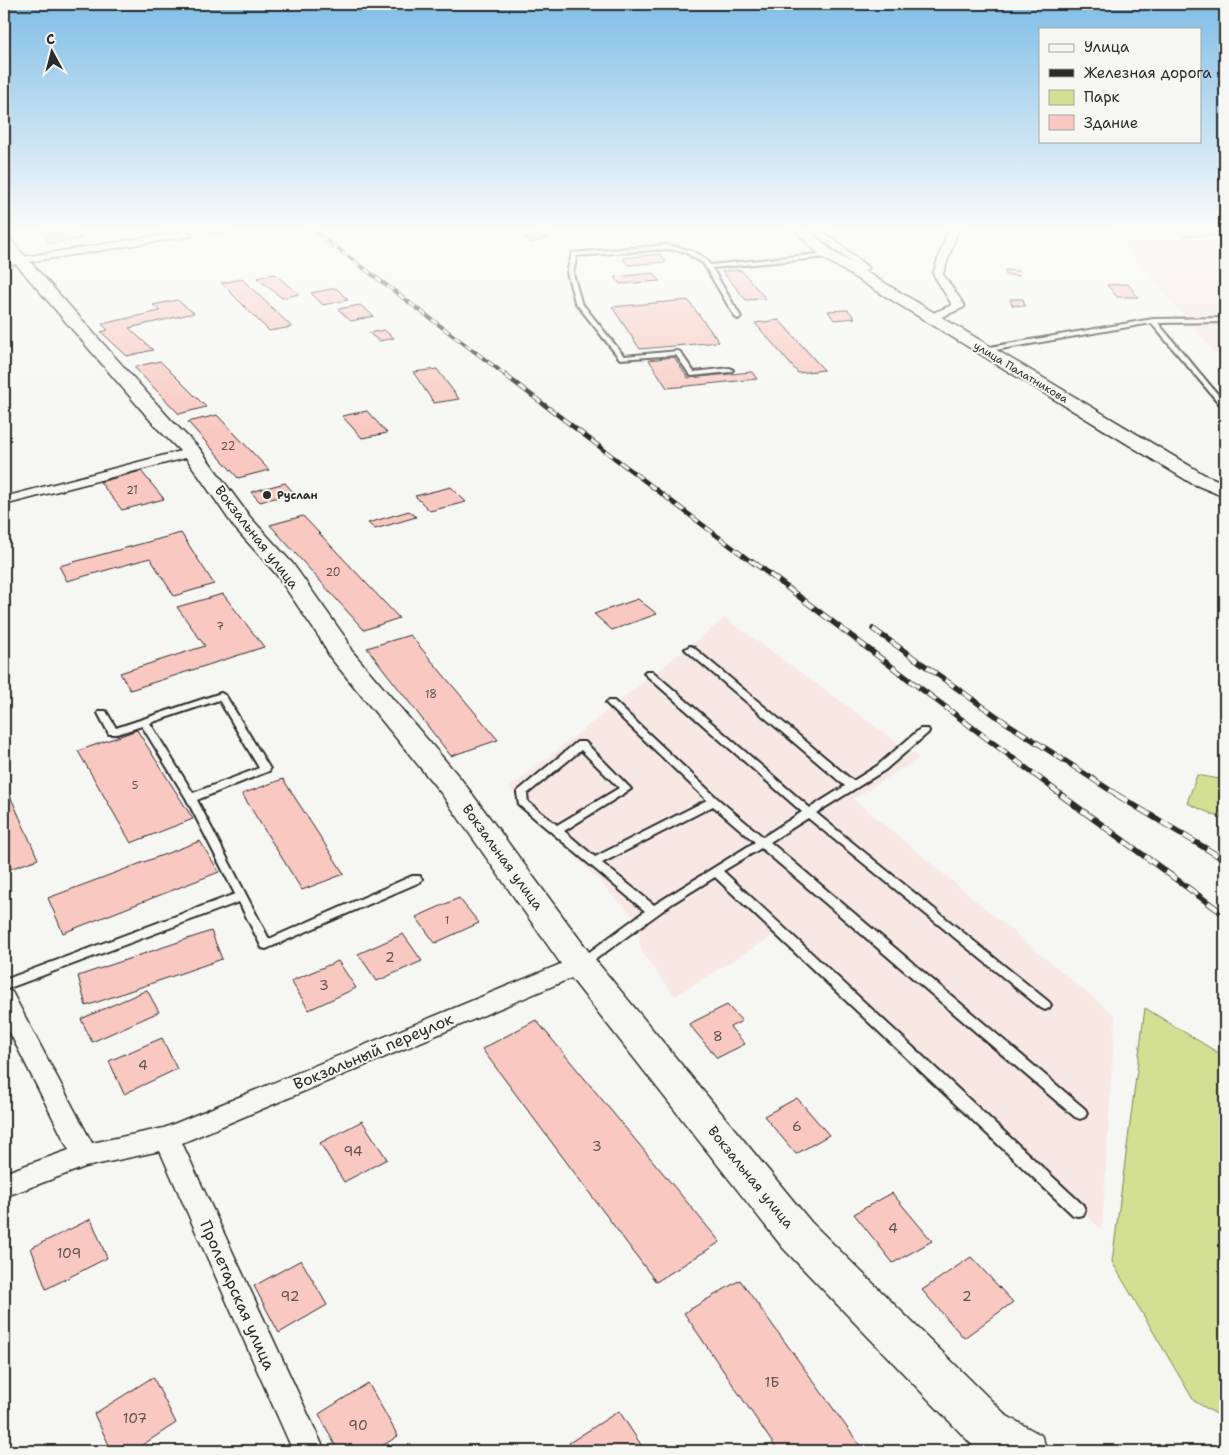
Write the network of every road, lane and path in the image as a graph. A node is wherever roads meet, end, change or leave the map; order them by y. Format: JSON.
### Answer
{"nodes":[{"id":1,"x":46,"y":295,"type":"edge"},
{"id":2,"x":576,"y":295,"type":"edge"},
{"id":3,"x":725,"y":295,"type":"edge"},
{"id":4,"x":895,"y":295,"type":"edge"},
{"id":5,"x":952,"y":295,"type":"edge"},
{"id":6,"x":738,"y":317,"type":"dead end"},
{"id":7,"x":932,"y":317,"type":"junction"},
{"id":8,"x":1225,"y":320,"type":"edge"},
{"id":9,"x":1154,"y":321,"type":"junction"},
{"id":10,"x":984,"y":350,"type":"junction"},
{"id":11,"x":730,"y":370,"type":"dead end"},
{"id":12,"x":1225,"y":407,"type":"edge"},
{"id":13,"x":192,"y":452,"type":"junction"},
{"id":14,"x":1225,"y":491,"type":"edge"},
{"id":15,"x":4,"y":501,"type":"edge"},
{"id":16,"x":690,"y":649,"type":"dead end"},
{"id":17,"x":650,"y":673,"type":"dead end"},
{"id":18,"x":611,"y":703,"type":"dead end"},
{"id":19,"x":103,"y":713,"type":"dead end"},
{"id":20,"x":144,"y":721,"type":"junction"},
{"id":21,"x":924,"y":731,"type":"dead end"},
{"id":22,"x":852,"y":786,"type":"junction"},
{"id":23,"x":191,"y":798,"type":"junction"},
{"id":24,"x":714,"y":801,"type":"junction"},
{"id":25,"x":809,"y":813,"type":"junction"},
{"id":26,"x":556,"y":830,"type":"junction"},
{"id":27,"x":764,"y":841,"type":"junction"},
{"id":28,"x":594,"y":862,"type":"junction"},
{"id":29,"x":716,"y":871,"type":"junction"},
{"id":30,"x":416,"y":879,"type":"dead end"},
{"id":31,"x":242,"y":896,"type":"junction"},
{"id":32,"x":654,"y":912,"type":"junction"},
{"id":33,"x":580,"y":965,"type":"junction"},
{"id":34,"x":4,"y":985,"type":"edge"},
{"id":35,"x":4,"y":998,"type":"edge"},
{"id":36,"x":1045,"y":1005,"type":"dead end"},
{"id":37,"x":1080,"y":1113,"type":"dead end"},
{"id":38,"x":167,"y":1138,"type":"junction"},
{"id":39,"x":84,"y":1156,"type":"junction"},
{"id":40,"x":4,"y":1185,"type":"edge"},
{"id":41,"x":1078,"y":1210,"type":"dead end"},
{"id":42,"x":309,"y":1451,"type":"edge"},
{"id":43,"x":1024,"y":1451,"type":"edge"}],
"edges":[{"from":1,"to":13,"type":"main road","name":"Вокзальная улица"},
{"from":2,"to":11,"type":"lane"},
{"from":3,"to":6,"type":"lane"},
{"from":4,"to":7,"type":"main road","name":"улица Палатникова"},
{"from":5,"to":7,"type":"street"},
{"from":7,"to":10,"type":"main road","name":"улица Палатникова"},
{"from":8,"to":9,"type":"lane"},
{"from":9,"to":10,"type":"lane"},
{"from":9,"to":12,"type":"lane"},
{"from":10,"to":14,"type":"main road","name":"улица Палатникова"},
{"from":13,"to":15,"type":"street"},
{"from":13,"to":33,"type":"main road","name":"Вокзальная улица"},
{"from":16,"to":22,"type":"lane"},
{"from":17,"to":25,"type":"lane"},
{"from":18,"to":24,"type":"lane"},
{"from":19,"to":20,"type":"lane"},
{"from":20,"to":23,"type":"lane"},
{"from":20,"to":23,"type":"lane"},
{"from":21,"to":22,"type":"lane"},
{"from":22,"to":25,"type":"lane"},
{"from":23,"to":31,"type":"lane"},
{"from":24,"to":27,"type":"lane"},
{"from":24,"to":28,"type":"lane"},
{"from":25,"to":27,"type":"lane"},
{"from":25,"to":36,"type":"lane"},
{"from":26,"to":26,"type":"lane"},
{"from":26,"to":28,"type":"lane"},
{"from":27,"to":29,"type":"lane"},
{"from":27,"to":37,"type":"lane"},
{"from":28,"to":32,"type":"lane"},
{"from":29,"to":32,"type":"lane"},
{"from":29,"to":41,"type":"lane"},
{"from":30,"to":31,"type":"lane"},
{"from":31,"to":34,"type":"lane"},
{"from":32,"to":33,"type":"lane"},
{"from":33,"to":38,"type":"street","name":"Вокзальный переулок"},
{"from":33,"to":43,"type":"main road","name":"Вокзальная улица"},
{"from":35,"to":39,"type":"street"},
{"from":38,"to":39,"type":"street","name":"Вокзальный переулок"},
{"from":38,"to":42,"type":"street","name":"Пролетарская улица"},
{"from":39,"to":40,"type":"street"}]}
